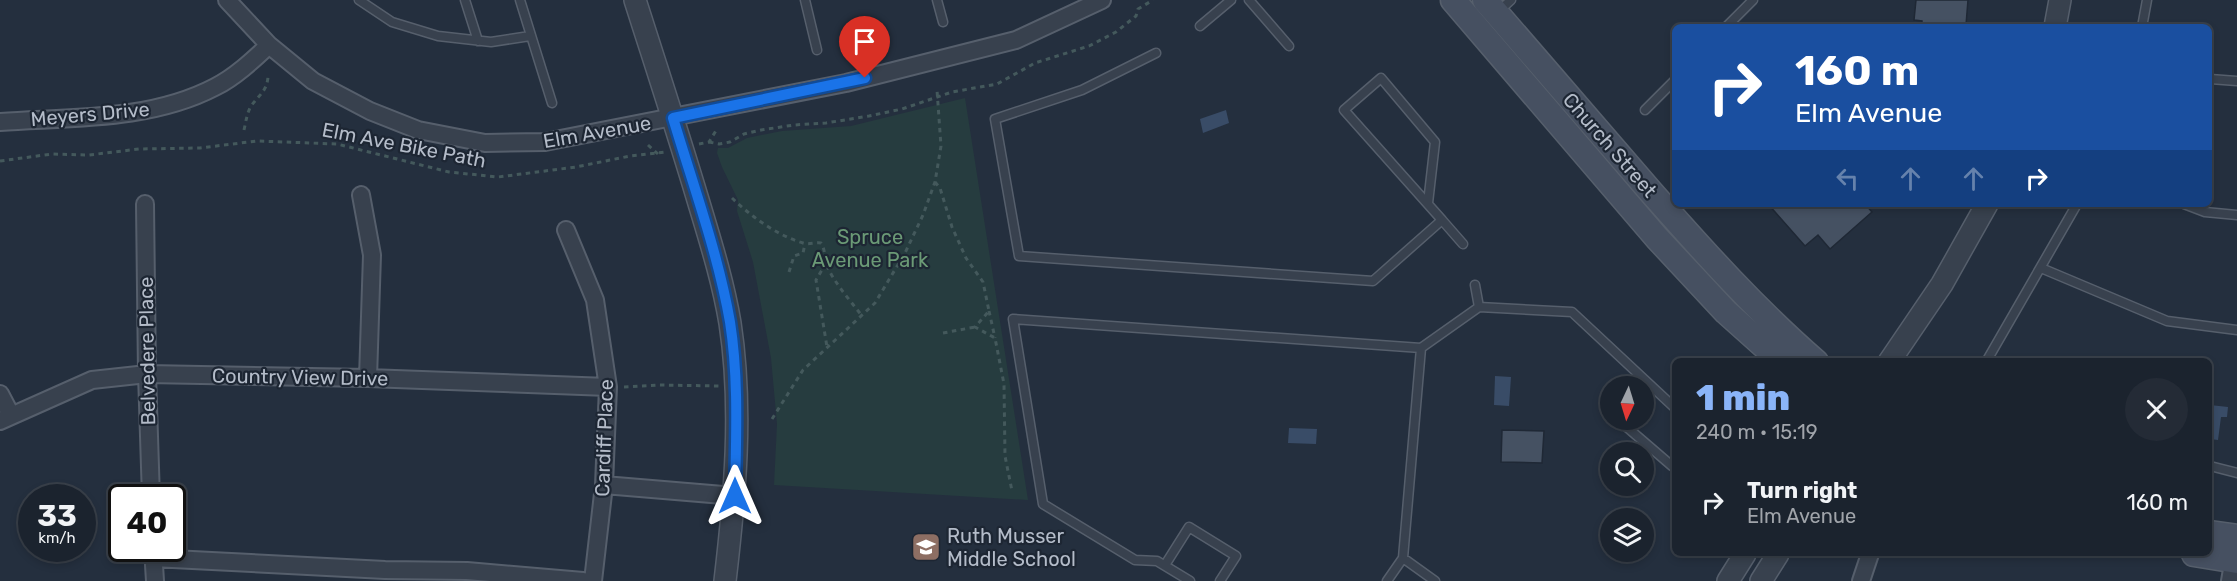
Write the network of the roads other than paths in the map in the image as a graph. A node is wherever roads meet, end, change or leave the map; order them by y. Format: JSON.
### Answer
{"nodes":[{"id":1,"x":227,"y":0,"type":"edge"},
{"id":2,"x":359,"y":0,"type":"edge"},
{"id":3,"x":465,"y":0,"type":"edge"},
{"id":4,"x":520,"y":0,"type":"edge"},
{"id":5,"x":635,"y":0,"type":"edge"},
{"id":6,"x":805,"y":0,"type":"edge"},
{"id":7,"x":938,"y":0,"type":"edge"},
{"id":8,"x":1102,"y":0,"type":"edge"},
{"id":9,"x":1231,"y":0,"type":"edge"},
{"id":10,"x":1249,"y":0,"type":"edge"},
{"id":11,"x":1453,"y":0,"type":"edge"},
{"id":12,"x":1753,"y":0,"type":"edge"},
{"id":13,"x":2060,"y":0,"type":"edge"},
{"id":14,"x":2147,"y":0,"type":"edge"},
{"id":15,"x":1497,"y":4,"type":"edge"},
{"id":16,"x":943,"y":22,"type":"dead end"},
{"id":17,"x":1729,"y":24,"type":"edge"},
{"id":18,"x":2056,"y":24,"type":"edge"},
{"id":19,"x":2143,"y":24,"type":"edge"},
{"id":20,"x":1200,"y":26,"type":"dead end"},
{"id":21,"x":530,"y":36,"type":"junction"},
{"id":22,"x":478,"y":41,"type":"junction"},
{"id":23,"x":269,"y":45,"type":"junction"},
{"id":24,"x":1288,"y":46,"type":"dead end"},
{"id":25,"x":817,"y":50,"type":"dead end"},
{"id":26,"x":1156,"y":53,"type":"dead end"},
{"id":27,"x":2212,"y":79,"type":"edge"},
{"id":28,"x":2237,"y":81,"type":"edge"},
{"id":29,"x":1672,"y":83,"type":"edge"},
{"id":30,"x":552,"y":103,"type":"dead end"},
{"id":31,"x":1645,"y":110,"type":"dead end"},
{"id":32,"x":673,"y":118,"type":"junction"},
{"id":33,"x":0,"y":122,"type":"edge"},
{"id":34,"x":361,"y":195,"type":"dead end"},
{"id":35,"x":1428,"y":202,"type":"junction"},
{"id":36,"x":145,"y":204,"type":"dead end"},
{"id":37,"x":1985,"y":207,"type":"edge"},
{"id":38,"x":2075,"y":207,"type":"edge"},
{"id":39,"x":2192,"y":207,"type":"edge"},
{"id":40,"x":2237,"y":215,"type":"edge"},
{"id":41,"x":1442,"y":220,"type":"junction"},
{"id":42,"x":566,"y":230,"type":"dead end"},
{"id":43,"x":1463,"y":244,"type":"dead end"},
{"id":44,"x":2041,"y":268,"type":"junction"},
{"id":45,"x":1475,"y":285,"type":"dead end"},
{"id":46,"x":1479,"y":307,"type":"junction"},
{"id":47,"x":2237,"y":330,"type":"edge"},
{"id":48,"x":1421,"y":348,"type":"junction"},
{"id":49,"x":1778,"y":358,"type":"edge"},
{"id":50,"x":1811,"y":358,"type":"edge"},
{"id":51,"x":1892,"y":358,"type":"edge"},
{"id":52,"x":1988,"y":358,"type":"edge"},
{"id":53,"x":147,"y":374,"type":"junction"},
{"id":54,"x":1640,"y":376,"type":"edge"},
{"id":55,"x":368,"y":378,"type":"junction"},
{"id":56,"x":614,"y":387,"type":"junction"},
{"id":57,"x":1654,"y":389,"type":"edge"},
{"id":58,"x":0,"y":394,"type":"edge"},
{"id":59,"x":1672,"y":405,"type":"edge"},
{"id":60,"x":5,"y":418,"type":"edge"},
{"id":61,"x":1630,"y":430,"type":"edge"},
{"id":62,"x":1672,"y":466,"type":"edge"},
{"id":63,"x":2212,"y":466,"type":"edge"},
{"id":64,"x":2237,"y":472,"type":"edge"},
{"id":65,"x":151,"y":484,"type":"edge"},
{"id":66,"x":604,"y":484,"type":"junction"},
{"id":67,"x":735,"y":496,"type":"junction"},
{"id":68,"x":2212,"y":533,"type":"edge"},
{"id":69,"x":2237,"y":537,"type":"edge"},
{"id":70,"x":1744,"y":556,"type":"edge"},
{"id":71,"x":1777,"y":556,"type":"edge"},
{"id":72,"x":1869,"y":556,"type":"edge"},
{"id":73,"x":2200,"y":556,"type":"edge"},
{"id":74,"x":186,"y":557,"type":"edge"},
{"id":75,"x":1402,"y":558,"type":"junction"},
{"id":76,"x":154,"y":562,"type":"edge"},
{"id":77,"x":1165,"y":566,"type":"junction"},
{"id":78,"x":2234,"y":568,"type":"edge"},
{"id":79,"x":384,"y":575,"type":"edge"},
{"id":80,"x":155,"y":581,"type":"edge"},
{"id":81,"x":583,"y":581,"type":"edge"},
{"id":82,"x":593,"y":581,"type":"edge"},
{"id":83,"x":725,"y":581,"type":"edge"},
{"id":84,"x":1190,"y":581,"type":"edge"},
{"id":85,"x":1220,"y":581,"type":"edge"},
{"id":86,"x":1387,"y":581,"type":"edge"},
{"id":87,"x":1435,"y":581,"type":"edge"},
{"id":88,"x":1728,"y":581,"type":"edge"},
{"id":89,"x":1761,"y":581,"type":"edge"},
{"id":90,"x":1861,"y":581,"type":"edge"}],
"edges":[{"from":1,"to":23,"type":"street","name":"Elm Avenue"},
{"from":2,"to":22,"type":"lane"},
{"from":3,"to":22,"type":"lane"},
{"from":4,"to":21,"type":"lane"},
{"from":5,"to":32,"type":"street"},
{"from":6,"to":25,"type":"lane"},
{"from":7,"to":16,"type":"lane"},
{"from":8,"to":32,"type":"street","name":"Elm Avenue"},
{"from":9,"to":20,"type":"lane"},
{"from":10,"to":24,"type":"lane"},
{"from":11,"to":49,"type":"main road","name":"Church Street"},
{"from":12,"to":17,"type":"lane"},
{"from":13,"to":18,"type":"street"},
{"from":14,"to":19,"type":"lane"},
{"from":15,"to":50,"type":"main road","name":"Church Street"},
{"from":21,"to":22,"type":"lane"},
{"from":21,"to":30,"type":"lane"},
{"from":23,"to":32,"type":"street","name":"Elm Avenue"},
{"from":23,"to":33,"type":"street","name":"Meyers Drive"},
{"from":26,"to":41,"type":"lane"},
{"from":27,"to":28,"type":"lane"},
{"from":29,"to":31,"type":"lane"},
{"from":32,"to":67,"type":"street"},
{"from":34,"to":55,"type":"street"},
{"from":35,"to":35,"type":"lane"},
{"from":35,"to":41,"type":"lane"},
{"from":36,"to":53,"type":"street","name":"Belvedere Place"},
{"from":37,"to":51,"type":"street"},
{"from":38,"to":44,"type":"lane"},
{"from":39,"to":40,"type":"lane"},
{"from":41,"to":43,"type":"lane"},
{"from":42,"to":56,"type":"street","name":"Cardiff Place"},
{"from":44,"to":47,"type":"lane"},
{"from":44,"to":52,"type":"lane"},
{"from":45,"to":46,"type":"lane"},
{"from":46,"to":48,"type":"lane"},
{"from":46,"to":54,"type":"lane"},
{"from":48,"to":75,"type":"lane"},
{"from":48,"to":77,"type":"lane"},
{"from":53,"to":55,"type":"street","name":"Country View Drive"},
{"from":53,"to":60,"type":"street","name":"Country View Drive"},
{"from":53,"to":65,"type":"street","name":"Belvedere Place"},
{"from":55,"to":56,"type":"street","name":"Country View Drive"},
{"from":56,"to":66,"type":"street","name":"Cardiff Place"},
{"from":57,"to":59,"type":"lane"},
{"from":58,"to":60,"type":"street"},
{"from":61,"to":62,"type":"lane"},
{"from":63,"to":64,"type":"lane"},
{"from":66,"to":67,"type":"street"},
{"from":66,"to":82,"type":"street","name":"Cardiff Place"},
{"from":67,"to":83,"type":"street"},
{"from":68,"to":69,"type":"main road"},
{"from":69,"to":78,"type":"street"},
{"from":70,"to":88,"type":"street"},
{"from":71,"to":89,"type":"street"},
{"from":72,"to":90,"type":"street"},
{"from":73,"to":78,"type":"main road"},
{"from":74,"to":79,"type":"street"},
{"from":75,"to":86,"type":"lane"},
{"from":75,"to":87,"type":"lane"},
{"from":76,"to":80,"type":"street"},
{"from":77,"to":84,"type":"lane"},
{"from":77,"to":85,"type":"lane"},
{"from":79,"to":81,"type":"street"}]}
